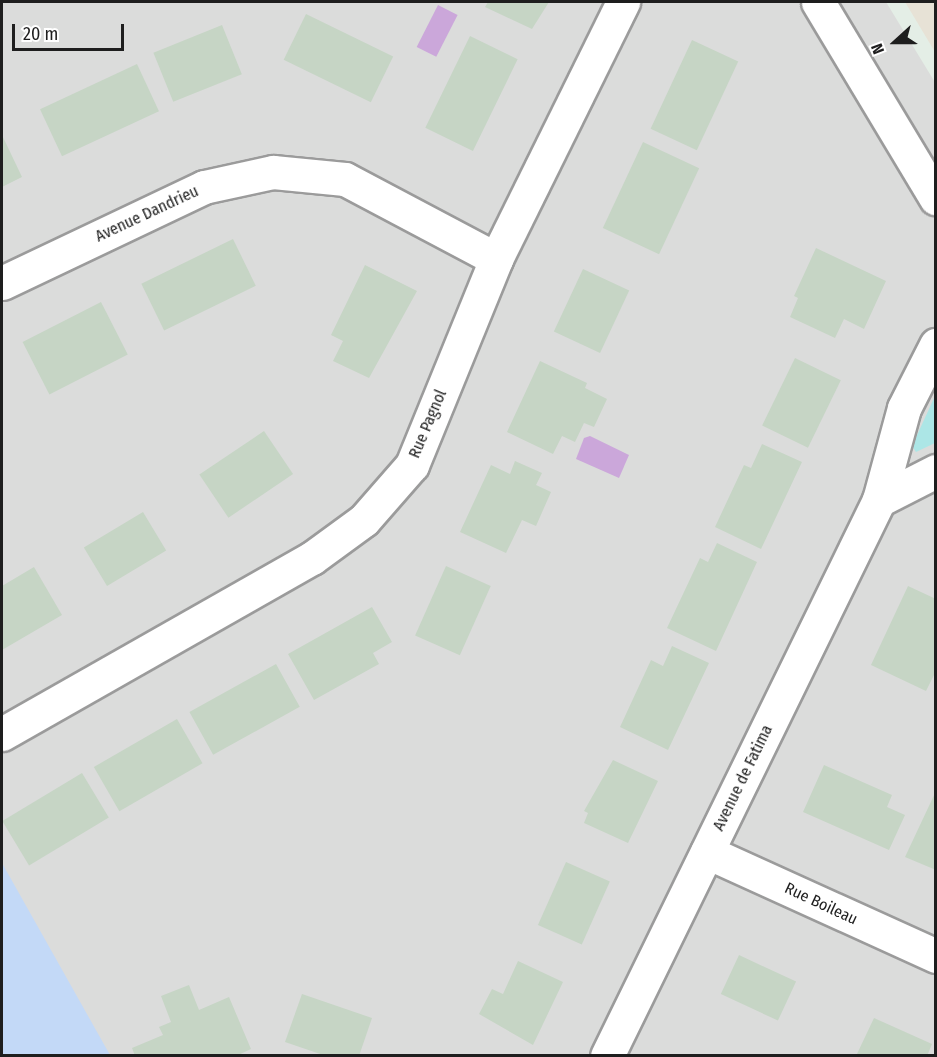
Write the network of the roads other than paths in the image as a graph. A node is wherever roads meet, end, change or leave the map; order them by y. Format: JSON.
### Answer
{"nodes":[{"id":1,"x":623,"y":2,"type":"edge"},
{"id":2,"x":818,"y":2,"type":"edge"},
{"id":3,"x":936,"y":198,"type":"edge"},
{"id":4,"x":496,"y":259,"type":"junction"},
{"id":5,"x":2,"y":284,"type":"edge"},
{"id":6,"x":936,"y":345,"type":"edge"},
{"id":7,"x":936,"y":471,"type":"edge"},
{"id":8,"x":879,"y":500,"type":"junction"},
{"id":9,"x":2,"y":734,"type":"edge"},
{"id":10,"x":707,"y":852,"type":"junction"},
{"id":11,"x":936,"y":956,"type":"edge"},
{"id":12,"x":607,"y":1056,"type":"edge"}],
"edges":[{"from":1,"to":4,"type":"street","name":"Rue Pagnol"},
{"from":2,"to":3,"type":"street"},
{"from":4,"to":5,"type":"street","name":"Avenue Dandrieu"},
{"from":4,"to":9,"type":"street","name":"Rue Pagnol"},
{"from":6,"to":8,"type":"street","name":"Avenue de Fatima"},
{"from":7,"to":8,"type":"street"},
{"from":8,"to":10,"type":"street","name":"Avenue de Fatima"},
{"from":10,"to":11,"type":"street","name":"Rue Boileau"},
{"from":10,"to":12,"type":"street","name":"Avenue de Fatima"}]}
